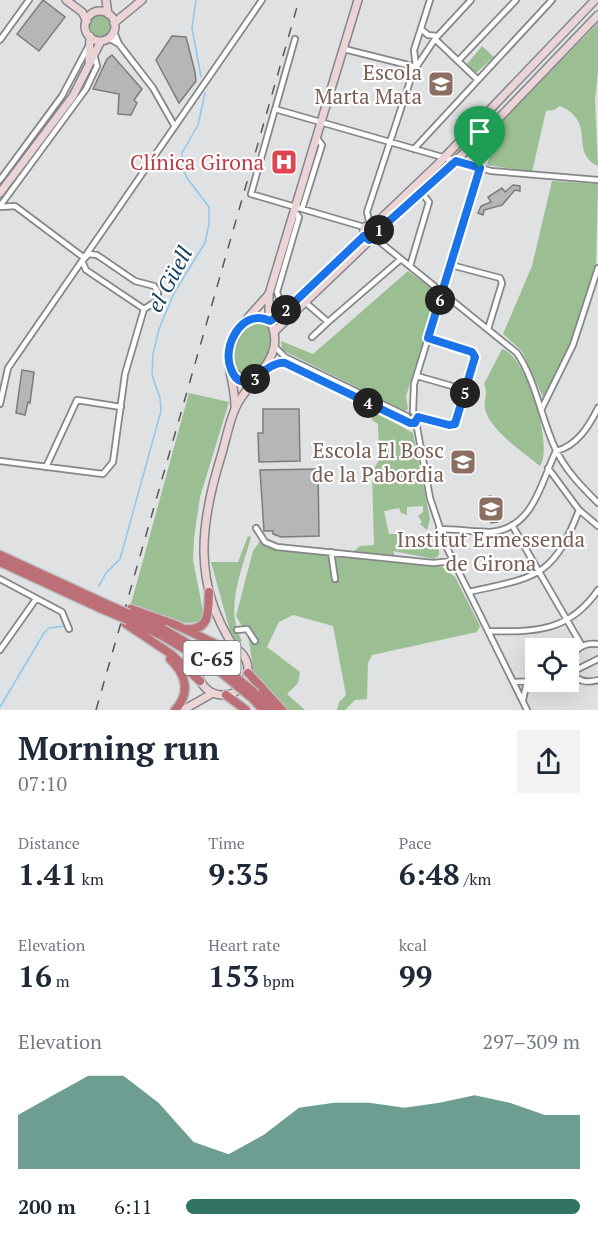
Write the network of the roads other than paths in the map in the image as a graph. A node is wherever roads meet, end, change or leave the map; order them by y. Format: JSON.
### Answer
{"nodes":[{"id":1,"x":29,"y":0,"type":"edge"},
{"id":2,"x":66,"y":0,"type":"edge"},
{"id":3,"x":106,"y":0,"type":"edge"},
{"id":4,"x":142,"y":0,"type":"edge"},
{"id":5,"x":262,"y":0,"type":"edge"},
{"id":6,"x":358,"y":0,"type":"edge"},
{"id":7,"x":430,"y":0,"type":"edge"},
{"id":8,"x":471,"y":0,"type":"edge"},
{"id":9,"x":516,"y":0,"type":"edge"},
{"id":10,"x":552,"y":0,"type":"edge"},
{"id":11,"x":597,"y":0,"type":"edge"},
{"id":12,"x":82,"y":12,"type":"junction"},
{"id":13,"x":96,"y":13,"type":"junction"},
{"id":14,"x":598,"y":15,"type":"edge"},
{"id":15,"x":111,"y":18,"type":"junction"},
{"id":16,"x":87,"y":21,"type":"junction"},
{"id":17,"x":421,"y":29,"type":"junction"},
{"id":18,"x":108,"y":37,"type":"junction"},
{"id":19,"x":436,"y":37,"type":"junction"},
{"id":20,"x":90,"y":39,"type":"junction"},
{"id":21,"x":295,"y":39,"type":"dead end"},
{"id":22,"x":0,"y":40,"type":"edge"},
{"id":23,"x":344,"y":49,"type":"junction"},
{"id":24,"x":94,"y":53,"type":"junction"},
{"id":25,"x":458,"y":61,"type":"junction"},
{"id":26,"x":89,"y":63,"type":"junction"},
{"id":27,"x":414,"y":70,"type":"junction"},
{"id":28,"x":478,"y":80,"type":"junction"},
{"id":29,"x":276,"y":108,"type":"junction"},
{"id":30,"x":322,"y":121,"type":"junction"},
{"id":31,"x":174,"y":124,"type":"junction"},
{"id":32,"x":389,"y":141,"type":"junction"},
{"id":33,"x":414,"y":149,"type":"junction"},
{"id":34,"x":444,"y":157,"type":"junction"},
{"id":35,"x":458,"y":159,"type":"junction"},
{"id":36,"x":480,"y":168,"type":"junction"},
{"id":37,"x":0,"y":180,"type":"edge"},
{"id":38,"x":598,"y":180,"type":"edge"},
{"id":39,"x":12,"y":190,"type":"junction"},
{"id":40,"x":0,"y":193,"type":"edge"},
{"id":41,"x":423,"y":193,"type":"junction"},
{"id":42,"x":0,"y":207,"type":"edge"},
{"id":43,"x":15,"y":207,"type":"junction"},
{"id":44,"x":298,"y":209,"type":"junction"},
{"id":45,"x":371,"y":232,"type":"junction"},
{"id":46,"x":83,"y":257,"type":"junction"},
{"id":47,"x":401,"y":259,"type":"junction"},
{"id":48,"x":451,"y":265,"type":"junction"},
{"id":49,"x":410,"y":266,"type":"junction"},
{"id":50,"x":598,"y":268,"type":"edge"},
{"id":51,"x":278,"y":287,"type":"junction"},
{"id":52,"x":443,"y":292,"type":"junction"},
{"id":53,"x":270,"y":293,"type":"junction"},
{"id":54,"x":305,"y":302,"type":"junction"},
{"id":55,"x":293,"y":304,"type":"junction"},
{"id":56,"x":144,"y":309,"type":"junction"},
{"id":57,"x":271,"y":320,"type":"junction"},
{"id":58,"x":245,"y":321,"type":"junction"},
{"id":59,"x":328,"y":322,"type":"junction"},
{"id":60,"x":488,"y":329,"type":"junction"},
{"id":61,"x":274,"y":332,"type":"junction"},
{"id":62,"x":312,"y":337,"type":"dead end"},
{"id":63,"x":428,"y":338,"type":"junction"},
{"id":64,"x":274,"y":346,"type":"junction"},
{"id":65,"x":267,"y":366,"type":"junction"},
{"id":66,"x":230,"y":367,"type":"junction"},
{"id":67,"x":417,"y":376,"type":"junction"},
{"id":68,"x":258,"y":377,"type":"junction"},
{"id":69,"x":466,"y":390,"type":"junction"},
{"id":70,"x":0,"y":404,"type":"edge"},
{"id":71,"x":120,"y":407,"type":"junction"},
{"id":72,"x":598,"y":408,"type":"edge"},
{"id":73,"x":235,"y":409,"type":"junction"},
{"id":74,"x":541,"y":410,"type":"junction"},
{"id":75,"x":413,"y":412,"type":"junction"},
{"id":76,"x":407,"y":416,"type":"junction"},
{"id":77,"x":417,"y":419,"type":"junction"},
{"id":78,"x":409,"y":423,"type":"junction"},
{"id":79,"x":556,"y":451,"type":"junction"},
{"id":80,"x":0,"y":461,"type":"edge"},
{"id":81,"x":45,"y":468,"type":"junction"},
{"id":82,"x":548,"y":468,"type":"junction"},
{"id":83,"x":598,"y":503,"type":"edge"},
{"id":84,"x":579,"y":510,"type":"junction"},
{"id":85,"x":512,"y":525,"type":"junction"},
{"id":86,"x":598,"y":526,"type":"edge"},
{"id":87,"x":256,"y":528,"type":"dead end"},
{"id":88,"x":439,"y":529,"type":"junction"},
{"id":89,"x":331,"y":552,"type":"junction"},
{"id":90,"x":0,"y":555,"type":"edge"},
{"id":91,"x":453,"y":561,"type":"junction"},
{"id":92,"x":0,"y":562,"type":"edge"},
{"id":93,"x":539,"y":572,"type":"junction"},
{"id":94,"x":0,"y":579,"type":"edge"},
{"id":95,"x":334,"y":579,"type":"dead end"},
{"id":96,"x":598,"y":590,"type":"edge"},
{"id":97,"x":209,"y":592,"type":"junction"},
{"id":98,"x":469,"y":592,"type":"junction"},
{"id":99,"x":74,"y":593,"type":"junction"},
{"id":100,"x":36,"y":599,"type":"junction"},
{"id":101,"x":129,"y":617,"type":"junction"},
{"id":102,"x":567,"y":620,"type":"junction"},
{"id":103,"x":221,"y":625,"type":"junction"},
{"id":104,"x":69,"y":626,"type":"dead end"},
{"id":105,"x":184,"y":628,"type":"junction"},
{"id":106,"x":237,"y":630,"type":"dead end"},
{"id":107,"x":489,"y":631,"type":"junction"},
{"id":108,"x":153,"y":641,"type":"junction"},
{"id":109,"x":255,"y":641,"type":"dead end"},
{"id":110,"x":598,"y":644,"type":"edge"},
{"id":111,"x":219,"y":645,"type":"junction"},
{"id":112,"x":582,"y":646,"type":"junction"},
{"id":113,"x":234,"y":647,"type":"junction"},
{"id":114,"x":0,"y":650,"type":"edge"},
{"id":115,"x":579,"y":650,"type":"edge"},
{"id":116,"x":598,"y":659,"type":"edge"},
{"id":117,"x":579,"y":668,"type":"edge"},
{"id":118,"x":248,"y":673,"type":"junction"},
{"id":119,"x":579,"y":678,"type":"edge"},
{"id":120,"x":598,"y":680,"type":"edge"},
{"id":121,"x":525,"y":681,"type":"edge"},
{"id":122,"x":201,"y":682,"type":"junction"},
{"id":123,"x":514,"y":682,"type":"junction"},
{"id":124,"x":525,"y":692,"type":"edge"},
{"id":125,"x":213,"y":693,"type":"junction"},
{"id":126,"x":226,"y":695,"type":"junction"},
{"id":127,"x":254,"y":696,"type":"junction"},
{"id":128,"x":196,"y":701,"type":"junction"},
{"id":129,"x":523,"y":702,"type":"junction"},
{"id":130,"x":175,"y":710,"type":"edge"},
{"id":131,"x":183,"y":710,"type":"edge"},
{"id":132,"x":246,"y":710,"type":"edge"},
{"id":133,"x":263,"y":710,"type":"edge"},
{"id":134,"x":272,"y":710,"type":"edge"},
{"id":135,"x":282,"y":710,"type":"edge"},
{"id":136,"x":528,"y":710,"type":"edge"}],
"edges":[{"from":1,"to":22,"type":"street"},
{"from":2,"to":12,"type":"street"},
{"from":3,"to":13,"type":"street"},
{"from":3,"to":15,"type":"street"},
{"from":4,"to":15,"type":"street"},
{"from":5,"to":31,"type":"street"},
{"from":6,"to":23,"type":"street"},
{"from":7,"to":17,"type":"street"},
{"from":8,"to":19,"type":"street"},
{"from":9,"to":25,"type":"street"},
{"from":10,"to":28,"type":"street"},
{"from":11,"to":34,"type":"street"},
{"from":12,"to":13,"type":"street"},
{"from":12,"to":16,"type":"street"},
{"from":13,"to":15,"type":"street"},
{"from":13,"to":16,"type":"street"},
{"from":14,"to":35,"type":"street"},
{"from":15,"to":18,"type":"street"},
{"from":16,"to":20,"type":"street"},
{"from":17,"to":19,"type":"street"},
{"from":17,"to":27,"type":"street"},
{"from":18,"to":20,"type":"street"},
{"from":18,"to":24,"type":"street"},
{"from":18,"to":31,"type":"street"},
{"from":19,"to":25,"type":"street"},
{"from":19,"to":27,"type":"street"},
{"from":20,"to":26,"type":"street"},
{"from":20,"to":37,"type":"street"},
{"from":21,"to":29,"type":"street"},
{"from":23,"to":27,"type":"street"},
{"from":23,"to":30,"type":"street"},
{"from":24,"to":26,"type":"street"},
{"from":24,"to":39,"type":"street"},
{"from":25,"to":28,"type":"street"},
{"from":26,"to":40,"type":"street"},
{"from":27,"to":32,"type":"street"},
{"from":28,"to":33,"type":"street"},
{"from":29,"to":30,"type":"street"},
{"from":29,"to":44,"type":"street"},
{"from":30,"to":32,"type":"street"},
{"from":30,"to":44,"type":"street"},
{"from":31,"to":46,"type":"street"},
{"from":32,"to":33,"type":"street"},
{"from":32,"to":45,"type":"street"},
{"from":33,"to":34,"type":"street"},
{"from":34,"to":35,"type":"street"},
{"from":34,"to":45,"type":"street"},
{"from":35,"to":36,"type":"street"},
{"from":35,"to":41,"type":"street"},
{"from":36,"to":38,"type":"street"},
{"from":36,"to":48,"type":"street"},
{"from":39,"to":42,"type":"street"},
{"from":39,"to":43,"type":"street"},
{"from":41,"to":45,"type":"street"},
{"from":41,"to":49,"type":"street"},
{"from":42,"to":43,"type":"street"},
{"from":43,"to":46,"type":"street"},
{"from":44,"to":45,"type":"street"},
{"from":44,"to":51,"type":"street"},
{"from":44,"to":53,"type":"street"},
{"from":45,"to":47,"type":"street"},
{"from":45,"to":54,"type":"street"},
{"from":45,"to":55,"type":"street"},
{"from":46,"to":56,"type":"street"},
{"from":46,"to":56,"type":"street"},
{"from":46,"to":70,"type":"street"},
{"from":47,"to":49,"type":"street"},
{"from":47,"to":59,"type":"street"},
{"from":48,"to":52,"type":"street"},
{"from":48,"to":60,"type":"street"},
{"from":49,"to":52,"type":"street"},
{"from":50,"to":74,"type":"street"},
{"from":51,"to":53,"type":"street"},
{"from":51,"to":55,"type":"street"},
{"from":52,"to":60,"type":"street"},
{"from":52,"to":63,"type":"street"},
{"from":53,"to":57,"type":"street"},
{"from":53,"to":58,"type":"street"},
{"from":54,"to":59,"type":"street"},
{"from":54,"to":61,"type":"street"},
{"from":55,"to":57,"type":"street"},
{"from":56,"to":71,"type":"street"},
{"from":57,"to":58,"type":"street"},
{"from":57,"to":61,"type":"street"},
{"from":58,"to":66,"type":"street"},
{"from":59,"to":62,"type":"street"},
{"from":60,"to":74,"type":"street"},
{"from":61,"to":64,"type":"street"},
{"from":63,"to":67,"type":"street"},
{"from":63,"to":69,"type":"street"},
{"from":64,"to":65,"type":"street"},
{"from":64,"to":76,"type":"street"},
{"from":65,"to":68,"type":"street"},
{"from":65,"to":78,"type":"street"},
{"from":66,"to":68,"type":"street"},
{"from":66,"to":73,"type":"street"},
{"from":67,"to":69,"type":"street"},
{"from":67,"to":75,"type":"street"},
{"from":68,"to":73,"type":"street"},
{"from":69,"to":77,"type":"street"},
{"from":71,"to":81,"type":"street"},
{"from":71,"to":81,"type":"street"},
{"from":72,"to":79,"type":"street"},
{"from":73,"to":97,"type":"street"},
{"from":74,"to":79,"type":"street"},
{"from":75,"to":76,"type":"street"},
{"from":75,"to":77,"type":"street"},
{"from":76,"to":78,"type":"street"},
{"from":77,"to":78,"type":"street"},
{"from":77,"to":88,"type":"street"},
{"from":79,"to":82,"type":"street"},
{"from":79,"to":83,"type":"street"},
{"from":80,"to":81,"type":"street"},
{"from":82,"to":84,"type":"street"},
{"from":82,"to":85,"type":"street"},
{"from":84,"to":86,"type":"street"},
{"from":84,"to":93,"type":"street"},
{"from":85,"to":88,"type":"street"},
{"from":85,"to":93,"type":"street"},
{"from":87,"to":89,"type":"street"},
{"from":88,"to":91,"type":"street"},
{"from":89,"to":91,"type":"street"},
{"from":89,"to":95,"type":"street"},
{"from":90,"to":99,"type":"highway","number":"C-65"},
{"from":91,"to":98,"type":"street"},
{"from":92,"to":99,"type":"highway","number":"C-65"},
{"from":93,"to":98,"type":"street"},
{"from":93,"to":102,"type":"street"},
{"from":94,"to":100,"type":"street"},
{"from":96,"to":102,"type":"street"},
{"from":97,"to":103,"type":"street"},
{"from":97,"to":105,"type":"highway"},
{"from":98,"to":107,"type":"street"},
{"from":99,"to":101,"type":"highway","number":"C-65","bridge":true},
{"from":100,"to":104,"type":"street"},
{"from":100,"to":114,"type":"street"},
{"from":101,"to":105,"type":"highway"},
{"from":101,"to":108,"type":"highway"},
{"from":101,"to":127,"type":"highway","number":"C-65","bridge":true},
{"from":102,"to":107,"type":"street"},
{"from":102,"to":112,"type":"street"},
{"from":103,"to":111,"type":"street"},
{"from":103,"to":113,"type":"street"},
{"from":105,"to":111,"type":"highway"},
{"from":106,"to":109,"type":"street"},
{"from":107,"to":123,"type":"street"},
{"from":108,"to":122,"type":"highway"},
{"from":108,"to":130,"type":"highway"},
{"from":110,"to":112,"type":"street"},
{"from":111,"to":113,"type":"street"},
{"from":111,"to":122,"type":"street"},
{"from":112,"to":115,"type":"street"},
{"from":113,"to":118,"type":"street"},
{"from":116,"to":117,"type":"street"},
{"from":118,"to":126,"type":"street"},
{"from":118,"to":135,"type":"highway"},
{"from":119,"to":120,"type":"street"},
{"from":121,"to":123,"type":"street"},
{"from":122,"to":125,"type":"street"},
{"from":122,"to":128,"type":"street"},
{"from":123,"to":129,"type":"street"},
{"from":124,"to":129,"type":"street"},
{"from":125,"to":126,"type":"street"},
{"from":125,"to":128,"type":"street"},
{"from":126,"to":132,"type":"highway"},
{"from":127,"to":133,"type":"highway","number":"C-65"},
{"from":127,"to":134,"type":"highway","number":"C-65"},
{"from":128,"to":131,"type":"street"},
{"from":129,"to":136,"type":"street"}]}
